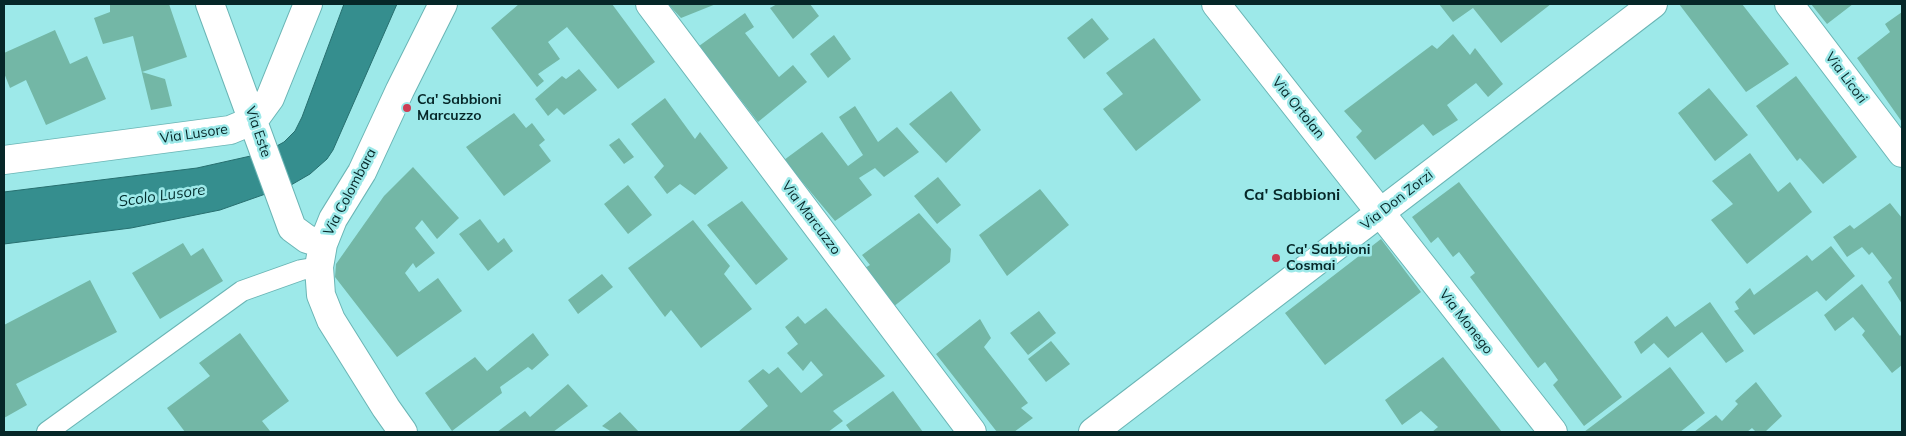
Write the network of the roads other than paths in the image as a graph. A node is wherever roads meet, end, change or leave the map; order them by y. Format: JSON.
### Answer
{"nodes":[{"id":1,"x":210,"y":4,"type":"edge"},
{"id":2,"x":308,"y":4,"type":"edge"},
{"id":3,"x":443,"y":4,"type":"edge"},
{"id":4,"x":650,"y":4,"type":"edge"},
{"id":5,"x":1216,"y":4,"type":"edge"},
{"id":6,"x":1653,"y":4,"type":"edge"},
{"id":7,"x":1789,"y":4,"type":"edge"},
{"id":8,"x":257,"y":129,"type":"junction"},
{"id":9,"x":1902,"y":153,"type":"edge"},
{"id":10,"x":4,"y":160,"type":"edge"},
{"id":11,"x":1380,"y":212,"type":"junction"},
{"id":12,"x":321,"y":256,"type":"junction"},
{"id":13,"x":47,"y":432,"type":"edge"},
{"id":14,"x":403,"y":432,"type":"edge"},
{"id":15,"x":972,"y":432,"type":"edge"},
{"id":16,"x":1093,"y":432,"type":"edge"},
{"id":17,"x":1553,"y":432,"type":"edge"}],
"edges":[{"from":1,"to":8,"type":"street","name":"Via Este"},
{"from":2,"to":8,"type":"street"},
{"from":3,"to":12,"type":"street","name":"Via Colombara"},
{"from":4,"to":15,"type":"street","name":"Via Marcuzzo"},
{"from":5,"to":11,"type":"street","name":"Via Ortolan"},
{"from":6,"to":11,"type":"street","name":"Via Don Zorzi"},
{"from":7,"to":9,"type":"street","name":"Via Licori"},
{"from":8,"to":10,"type":"street","name":"Via Lusore"},
{"from":8,"to":12,"type":"street","name":"Via Este"},
{"from":11,"to":16,"type":"street","name":"Via Don Zorzi"},
{"from":11,"to":17,"type":"street","name":"Via Monego"},
{"from":12,"to":13,"type":"lane"},
{"from":12,"to":14,"type":"street","name":"Via Colombara"}]}
